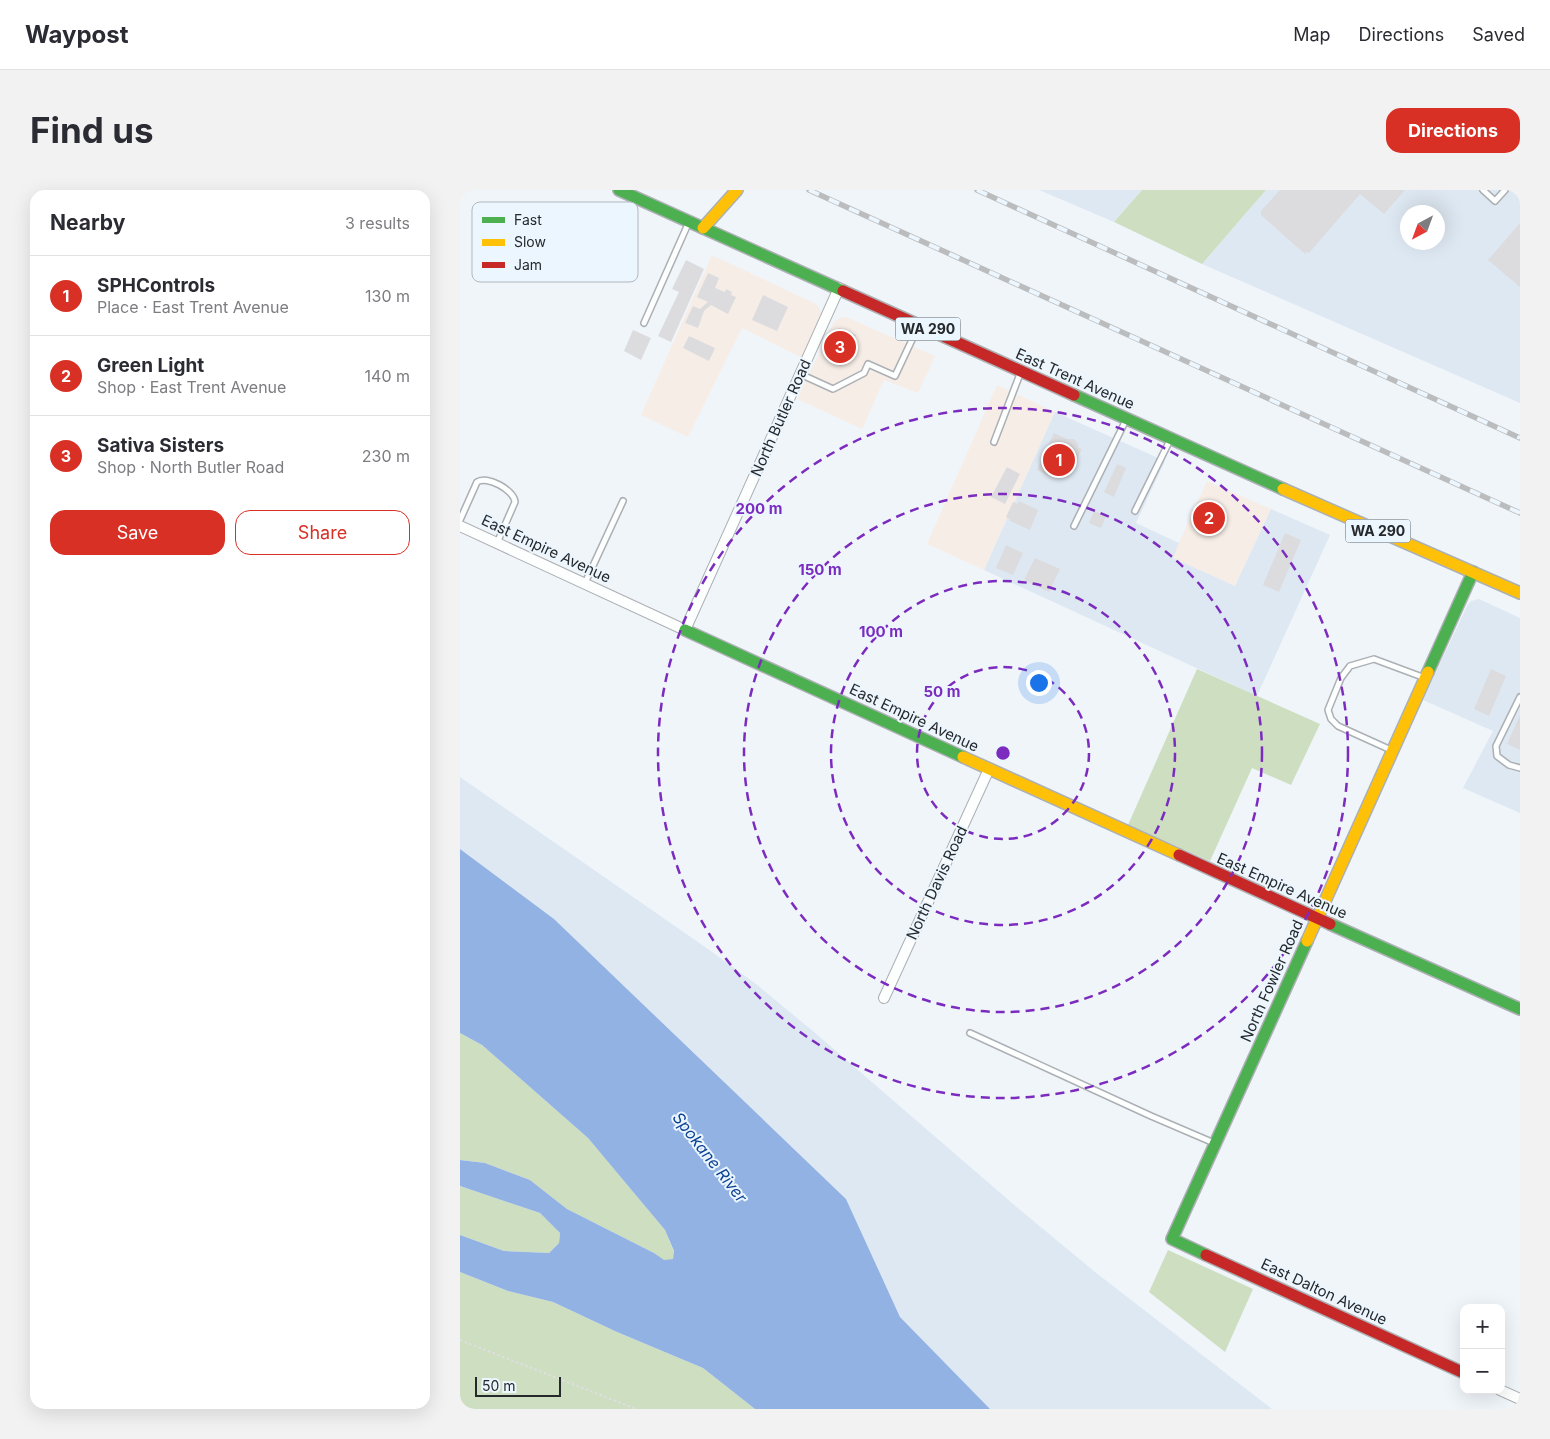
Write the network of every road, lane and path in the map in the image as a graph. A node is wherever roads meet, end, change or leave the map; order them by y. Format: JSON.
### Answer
{"nodes":[{"id":1,"x":620,"y":190,"type":"edge"},
{"id":2,"x":737,"y":190,"type":"edge"},
{"id":3,"x":1483,"y":190,"type":"edge"},
{"id":4,"x":1505,"y":190,"type":"edge"},
{"id":5,"x":690,"y":222,"type":"junction"},
{"id":6,"x":703,"y":228,"type":"junction"},
{"id":7,"x":839,"y":288,"type":"junction"},
{"id":8,"x":644,"y":323,"type":"dead end"},
{"id":9,"x":919,"y":324,"type":"junction"},
{"id":10,"x":1021,"y":371,"type":"junction"},
{"id":11,"x":800,"y":374,"type":"junction"},
{"id":12,"x":1126,"y":419,"type":"junction"},
{"id":13,"x":1171,"y":439,"type":"junction"},
{"id":14,"x":994,"y":442,"type":"dead end"},
{"id":15,"x":624,"y":501,"type":"dead end"},
{"id":16,"x":1134,"y":511,"type":"dead end"},
{"id":17,"x":460,"y":520,"type":"edge"},
{"id":18,"x":460,"y":526,"type":"edge"},
{"id":19,"x":1074,"y":526,"type":"dead end"},
{"id":20,"x":496,"y":543,"type":"junction"},
{"id":21,"x":1473,"y":572,"type":"junction"},
{"id":22,"x":585,"y":584,"type":"junction"},
{"id":23,"x":1520,"y":593,"type":"edge"},
{"id":24,"x":685,"y":630,"type":"junction"},
{"id":25,"x":1425,"y":678,"type":"junction"},
{"id":26,"x":1520,"y":697,"type":"edge"},
{"id":27,"x":1392,"y":750,"type":"junction"},
{"id":28,"x":1520,"y":768,"type":"edge"},
{"id":29,"x":989,"y":769,"type":"junction"},
{"id":30,"x":1317,"y":918,"type":"junction"},
{"id":31,"x":884,"y":998,"type":"dead end"},
{"id":32,"x":1520,"y":1009,"type":"edge"},
{"id":33,"x":970,"y":1033,"type":"dead end"},
{"id":34,"x":1215,"y":1143,"type":"junction"},
{"id":35,"x":1172,"y":1239,"type":"joint"},
{"id":36,"x":460,"y":1340,"type":"edge"},
{"id":37,"x":1460,"y":1372,"type":"edge"},
{"id":38,"x":1505,"y":1392,"type":"edge"},
{"id":39,"x":1520,"y":1400,"type":"edge"},
{"id":40,"x":636,"y":1409,"type":"edge"}],
"edges":[{"from":1,"to":5,"type":"street","name":"East Trent Avenue","number":"WA 290"},
{"from":2,"to":6,"type":"street"},
{"from":3,"to":4,"type":"lane"},
{"from":5,"to":6,"type":"street","name":"East Trent Avenue","number":"WA 290"},
{"from":5,"to":8,"type":"lane"},
{"from":6,"to":7,"type":"street","name":"East Trent Avenue","number":"WA 290"},
{"from":7,"to":9,"type":"street","name":"East Trent Avenue","number":"WA 290"},
{"from":7,"to":11,"type":"street","name":"North Butler Road"},
{"from":9,"to":10,"type":"street","name":"East Trent Avenue","number":"WA 290"},
{"from":9,"to":11,"type":"lane"},
{"from":10,"to":12,"type":"street","name":"East Trent Avenue","number":"WA 290"},
{"from":10,"to":14,"type":"lane"},
{"from":11,"to":24,"type":"street","name":"North Butler Road"},
{"from":12,"to":13,"type":"street","name":"East Trent Avenue","number":"WA 290"},
{"from":12,"to":19,"type":"lane"},
{"from":13,"to":16,"type":"lane"},
{"from":13,"to":21,"type":"street","name":"East Trent Avenue","number":"WA 290"},
{"from":15,"to":22,"type":"lane"},
{"from":17,"to":20,"type":"lane"},
{"from":18,"to":20,"type":"street","name":"East Empire Avenue"},
{"from":20,"to":22,"type":"street","name":"East Empire Avenue"},
{"from":21,"to":23,"type":"street","name":"East Trent Avenue","number":"WA 290"},
{"from":21,"to":25,"type":"street","name":"North Fowler Road"},
{"from":22,"to":24,"type":"street","name":"East Empire Avenue"},
{"from":24,"to":29,"type":"street","name":"East Empire Avenue"},
{"from":25,"to":27,"type":"street","name":"North Fowler Road"},
{"from":25,"to":27,"type":"lane"},
{"from":26,"to":28,"type":"lane"},
{"from":27,"to":30,"type":"street","name":"North Fowler Road"},
{"from":29,"to":30,"type":"street","name":"East Empire Avenue"},
{"from":29,"to":31,"type":"street","name":"North Davis Road"},
{"from":30,"to":32,"type":"street","name":"East Empire Avenue"},
{"from":30,"to":34,"type":"street","name":"North Fowler Road"},
{"from":33,"to":34,"type":"lane"},
{"from":34,"to":35,"type":"street","name":"North Fowler Road"},
{"from":35,"to":37,"type":"street","name":"East Dalton Avenue"},
{"from":36,"to":40,"type":"path"},
{"from":38,"to":39,"type":"street"}]}
